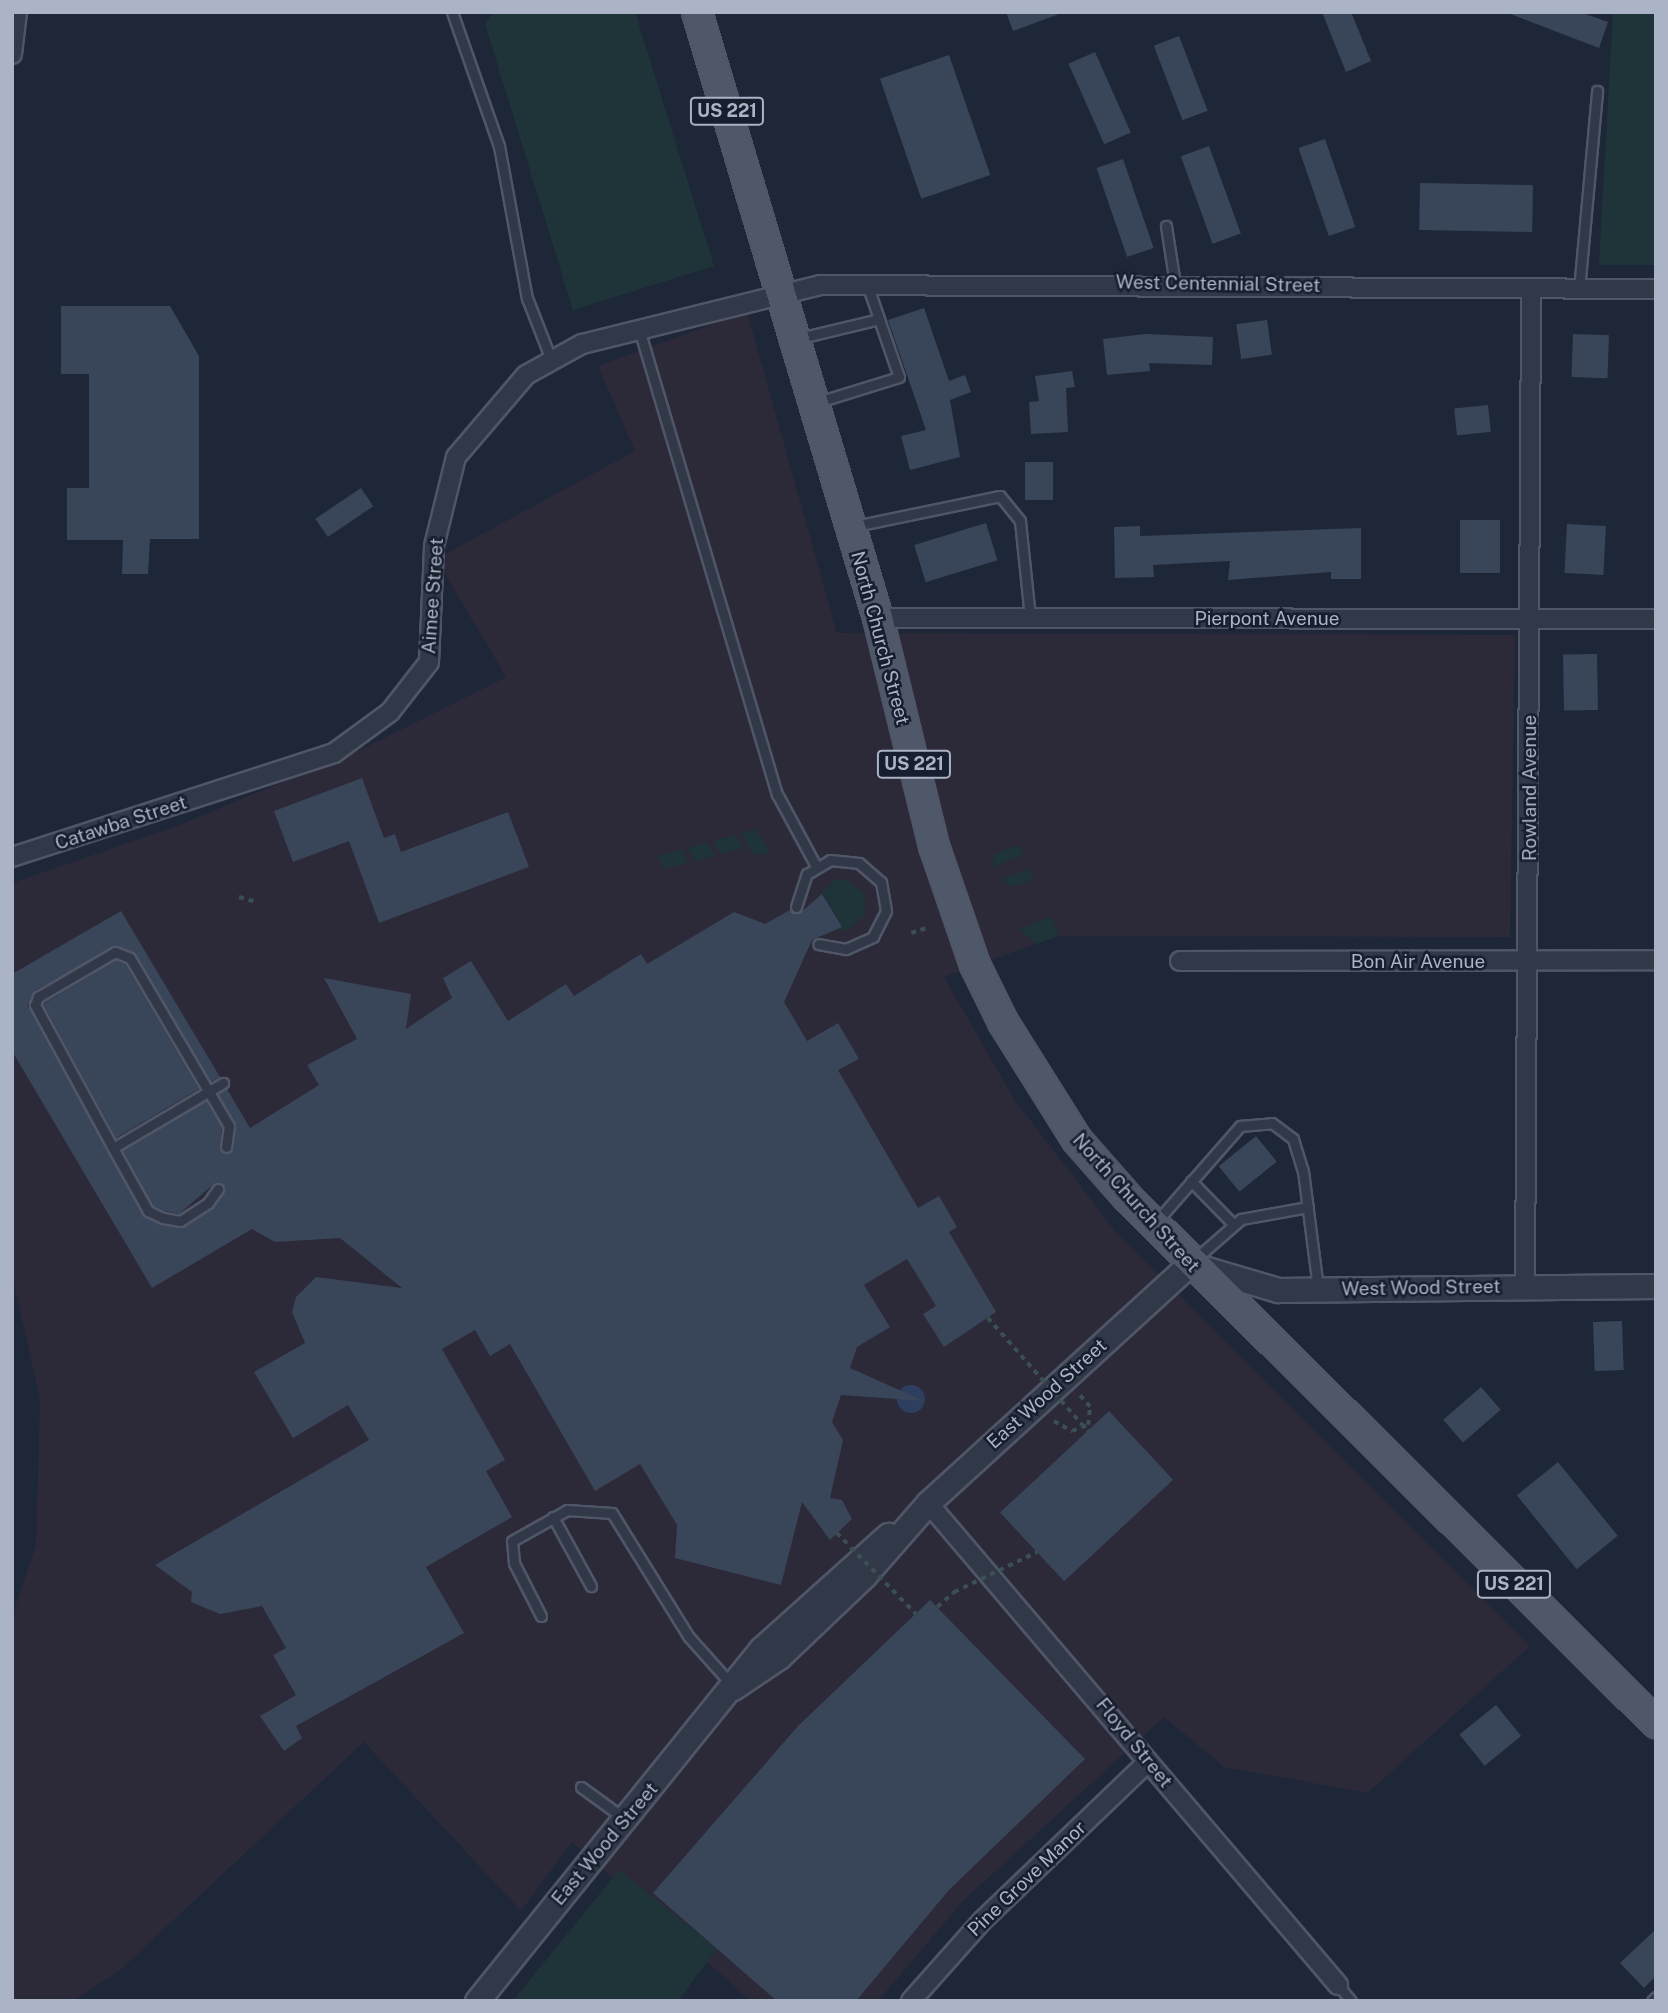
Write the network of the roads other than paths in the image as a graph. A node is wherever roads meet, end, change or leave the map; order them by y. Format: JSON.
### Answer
{"nodes":[{"id":1,"x":17,"y":12,"type":"edge"},
{"id":2,"x":452,"y":12,"type":"edge"},
{"id":3,"x":697,"y":12,"type":"edge"},
{"id":4,"x":12,"y":54,"type":"edge"},
{"id":5,"x":1597,"y":91,"type":"dead end"},
{"id":6,"x":1166,"y":226,"type":"dead end"},
{"id":7,"x":867,"y":284,"type":"junction"},
{"id":8,"x":1175,"y":284,"type":"junction"},
{"id":9,"x":1656,"y":289,"type":"edge"},
{"id":10,"x":1531,"y":290,"type":"junction"},
{"id":11,"x":1580,"y":290,"type":"junction"},
{"id":12,"x":780,"y":292,"type":"junction"},
{"id":13,"x":879,"y":319,"type":"junction"},
{"id":14,"x":639,"y":329,"type":"junction"},
{"id":15,"x":794,"y":339,"type":"junction"},
{"id":16,"x":550,"y":357,"type":"junction"},
{"id":17,"x":813,"y":404,"type":"junction"},
{"id":18,"x":850,"y":527,"type":"junction"},
{"id":19,"x":878,"y":618,"type":"junction"},
{"id":20,"x":1030,"y":618,"type":"junction"},
{"id":21,"x":1530,"y":619,"type":"junction"},
{"id":22,"x":1656,"y":620,"type":"edge"},
{"id":23,"x":228,"y":788,"type":"joint"},
{"id":24,"x":12,"y":857,"type":"edge"},
{"id":25,"x":816,"y":866,"type":"junction"},
{"id":26,"x":796,"y":907,"type":"dead end"},
{"id":27,"x":818,"y":944,"type":"dead end"},
{"id":28,"x":1656,"y":960,"type":"edge"},
{"id":29,"x":1180,"y":961,"type":"dead end"},
{"id":30,"x":1529,"y":961,"type":"junction"},
{"id":31,"x":223,"y":1083,"type":"dead end"},
{"id":32,"x":209,"y":1092,"type":"junction"},
{"id":33,"x":226,"y":1147,"type":"dead end"},
{"id":34,"x":113,"y":1148,"type":"junction"},
{"id":35,"x":1191,"y":1181,"type":"junction"},
{"id":36,"x":218,"y":1189,"type":"dead end"},
{"id":37,"x":1308,"y":1207,"type":"junction"},
{"id":38,"x":1153,"y":1224,"type":"junction"},
{"id":39,"x":1233,"y":1224,"type":"junction"},
{"id":40,"x":1190,"y":1264,"type":"junction"},
{"id":41,"x":1525,"y":1286,"type":"junction"},
{"id":42,"x":1656,"y":1286,"type":"edge"},
{"id":43,"x":1318,"y":1290,"type":"junction"},
{"id":44,"x":928,"y":1503,"type":"junction"},
{"id":45,"x":553,"y":1517,"type":"junction"},
{"id":46,"x":591,"y":1587,"type":"dead end"},
{"id":47,"x":541,"y":1616,"type":"dead end"},
{"id":48,"x":733,"y":1688,"type":"junction"},
{"id":49,"x":1656,"y":1723,"type":"edge"},
{"id":50,"x":1148,"y":1762,"type":"junction"},
{"id":51,"x":581,"y":1787,"type":"dead end"},
{"id":52,"x":627,"y":1820,"type":"junction"},
{"id":53,"x":1338,"y":1985,"type":"joint"},
{"id":54,"x":477,"y":2001,"type":"edge"},
{"id":55,"x":911,"y":2001,"type":"edge"},
{"id":56,"x":1351,"y":2001,"type":"edge"}],
"edges":[{"from":1,"to":4,"type":"street"},
{"from":2,"to":16,"type":"lane"},
{"from":3,"to":12,"type":"main road","name":"North Church Street","number":"US 221"},
{"from":5,"to":11,"type":"lane"},
{"from":6,"to":8,"type":"lane"},
{"from":7,"to":8,"type":"street","name":"West Centennial Street"},
{"from":7,"to":12,"type":"street","name":"West Centennial Street"},
{"from":7,"to":13,"type":"lane"},
{"from":8,"to":10,"type":"street","name":"West Centennial Street"},
{"from":9,"to":11,"type":"street","name":"West Centennial Street"},
{"from":10,"to":11,"type":"street","name":"West Centennial Street"},
{"from":10,"to":21,"type":"street","name":"Rowland Avenue"},
{"from":12,"to":14,"type":"street","name":"Aimee Street"},
{"from":12,"to":15,"type":"main road","name":"North Church Street","number":"US 221"},
{"from":13,"to":15,"type":"lane"},
{"from":13,"to":17,"type":"lane"},
{"from":14,"to":16,"type":"street","name":"Aimee Street"},
{"from":14,"to":25,"type":"lane"},
{"from":15,"to":17,"type":"main road","name":"North Church Street","number":"US 221"},
{"from":16,"to":23,"type":"street","name":"Aimee Street"},
{"from":17,"to":18,"type":"main road","name":"North Church Street","number":"US 221"},
{"from":18,"to":19,"type":"main road","name":"North Church Street","number":"US 221"},
{"from":18,"to":20,"type":"lane"},
{"from":19,"to":20,"type":"street","name":"Pierpont Avenue"},
{"from":19,"to":38,"type":"main road","name":"North Church Street","number":"US 221"},
{"from":20,"to":21,"type":"street","name":"Pierpont Avenue"},
{"from":21,"to":22,"type":"street","name":"Pierpont Avenue"},
{"from":21,"to":30,"type":"street","name":"Rowland Avenue"},
{"from":23,"to":24,"type":"street","name":"Catawba Street"},
{"from":25,"to":26,"type":"lane"},
{"from":25,"to":27,"type":"lane"},
{"from":28,"to":30,"type":"street","name":"Bon Air Avenue"},
{"from":29,"to":30,"type":"street","name":"Bon Air Avenue"},
{"from":30,"to":41,"type":"street","name":"Rowland Avenue"},
{"from":31,"to":32,"type":"lane"},
{"from":32,"to":33,"type":"lane"},
{"from":32,"to":34,"type":"lane"},
{"from":32,"to":34,"type":"lane"},
{"from":34,"to":36,"type":"lane"},
{"from":35,"to":37,"type":"lane"},
{"from":35,"to":38,"type":"lane"},
{"from":35,"to":39,"type":"lane"},
{"from":37,"to":39,"type":"lane"},
{"from":37,"to":43,"type":"lane"},
{"from":38,"to":40,"type":"main road","name":"North Church Street","number":"US 221"},
{"from":39,"to":40,"type":"lane"},
{"from":40,"to":43,"type":"street","name":"West Wood Street"},
{"from":40,"to":44,"type":"street","name":"East Wood Street"},
{"from":40,"to":49,"type":"main road","name":"North Church Street","number":"US 221"},
{"from":41,"to":42,"type":"street","name":"West Wood Street"},
{"from":41,"to":43,"type":"street","name":"West Wood Street"},
{"from":44,"to":48,"type":"street","name":"East Wood Street"},
{"from":44,"to":50,"type":"street","name":"Floyd Street"},
{"from":45,"to":46,"type":"lane"},
{"from":45,"to":47,"type":"lane"},
{"from":45,"to":48,"type":"lane"},
{"from":48,"to":52,"type":"street","name":"East Wood Street"},
{"from":50,"to":53,"type":"street","name":"Floyd Street"},
{"from":50,"to":55,"type":"street","name":"Pine Grove Manor"},
{"from":51,"to":52,"type":"lane"},
{"from":52,"to":54,"type":"street","name":"East Wood Street"},
{"from":53,"to":56,"type":"lane"}]}
